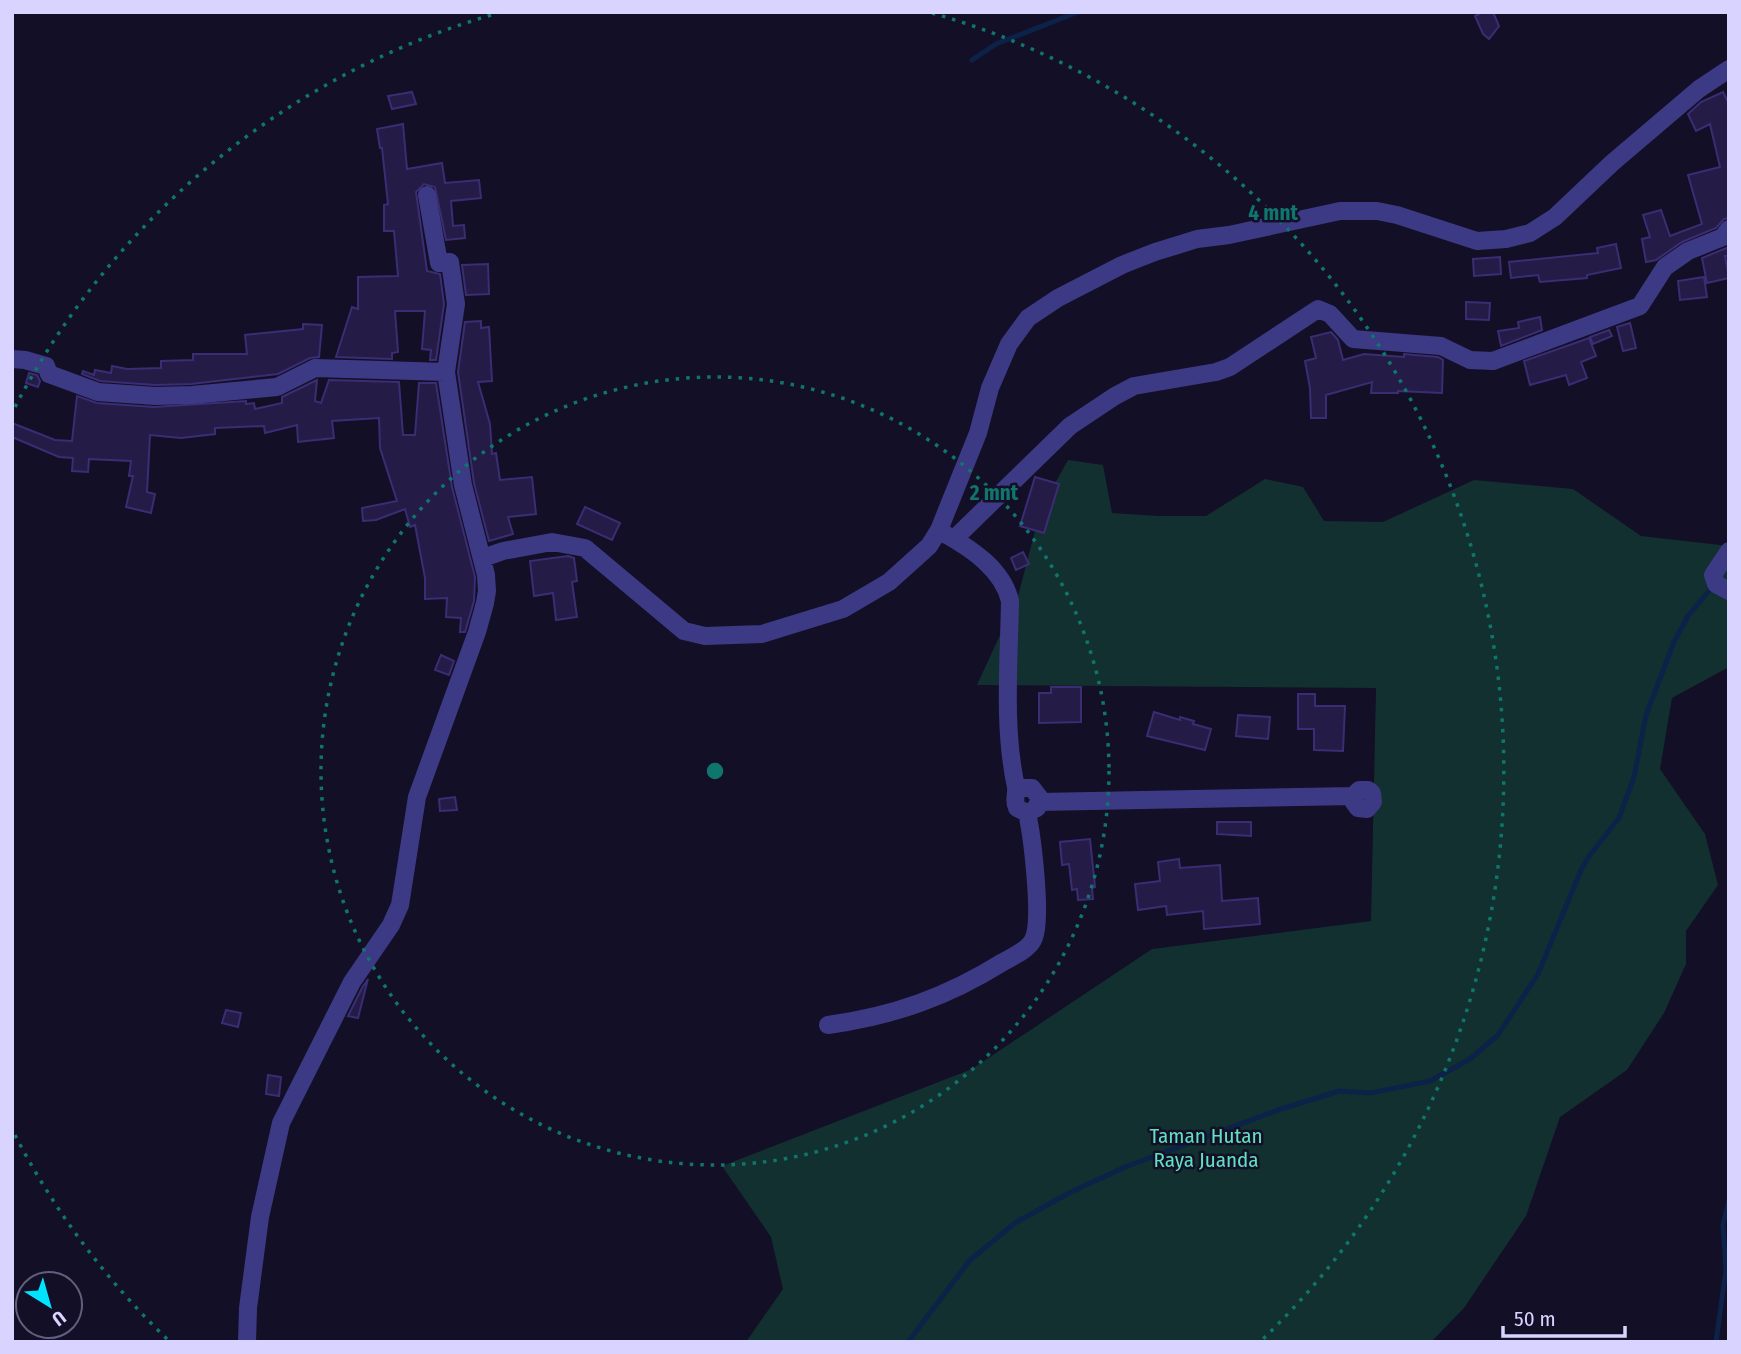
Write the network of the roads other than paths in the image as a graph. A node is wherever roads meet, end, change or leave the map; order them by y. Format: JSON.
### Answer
{"nodes":[{"id":1,"x":1729,"y":69,"type":"edge"},
{"id":2,"x":427,"y":195,"type":"dead end"},
{"id":3,"x":1729,"y":229,"type":"edge"},
{"id":4,"x":12,"y":359,"type":"edge"},
{"id":5,"x":446,"y":372,"type":"junction"},
{"id":6,"x":946,"y":534,"type":"junction"},
{"id":7,"x":1729,"y":551,"type":"edge"},
{"id":8,"x":483,"y":558,"type":"junction"},
{"id":9,"x":1729,"y":591,"type":"edge"},
{"id":10,"x":1353,"y":796,"type":"dead end"},
{"id":11,"x":1033,"y":807,"type":"junction"},
{"id":12,"x":828,"y":1025,"type":"dead end"},
{"id":13,"x":247,"y":1342,"type":"edge"}],
"edges":[{"from":1,"to":6,"type":"street"},
{"from":2,"to":5,"type":"street"},
{"from":3,"to":6,"type":"street"},
{"from":4,"to":5,"type":"street"},
{"from":5,"to":8,"type":"street"},
{"from":6,"to":8,"type":"street"},
{"from":6,"to":11,"type":"street"},
{"from":7,"to":9,"type":"street"},
{"from":8,"to":13,"type":"street"},
{"from":10,"to":11,"type":"street"},
{"from":11,"to":12,"type":"street"}]}
